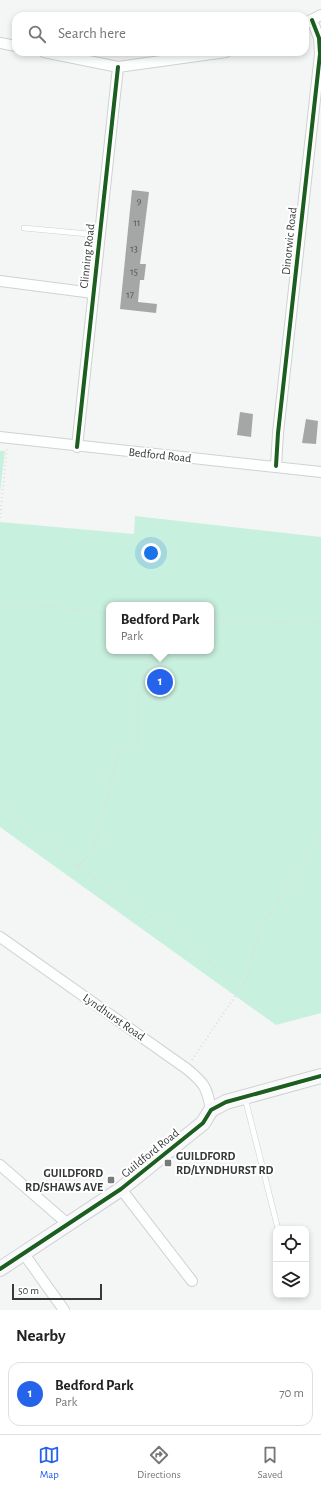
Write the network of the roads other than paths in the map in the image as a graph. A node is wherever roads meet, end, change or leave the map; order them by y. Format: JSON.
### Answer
{"nodes":[{"id":1,"x":321,"y":15,"type":"edge"},
{"id":2,"x":309,"y":21,"type":"edge"},
{"id":3,"x":309,"y":23,"type":"edge"},
{"id":4,"x":0,"y":43,"type":"edge"},
{"id":5,"x":12,"y":45,"type":"edge"},
{"id":6,"x":64,"y":56,"type":"edge"},
{"id":7,"x":197,"y":56,"type":"edge"},
{"id":8,"x":118,"y":67,"type":"junction"},
{"id":9,"x":24,"y":228,"type":"dead end"},
{"id":10,"x":99,"y":235,"type":"junction"},
{"id":11,"x":0,"y":281,"type":"edge"},
{"id":12,"x":93,"y":293,"type":"junction"},
{"id":13,"x":4,"y":438,"type":"edge"},
{"id":14,"x":76,"y":447,"type":"junction"},
{"id":15,"x":276,"y":466,"type":"junction"},
{"id":16,"x":321,"y":472,"type":"edge"},
{"id":17,"x":0,"y":937,"type":"edge"},
{"id":18,"x":321,"y":1076,"type":"edge"},
{"id":19,"x":244,"y":1097,"type":"junction"},
{"id":20,"x":211,"y":1110,"type":"junction"},
{"id":21,"x":0,"y":1165,"type":"edge"},
{"id":22,"x":121,"y":1189,"type":"junction"},
{"id":23,"x":69,"y":1225,"type":"junction"},
{"id":24,"x":277,"y":1226,"type":"edge"},
{"id":25,"x":24,"y":1254,"type":"junction"},
{"id":26,"x":0,"y":1269,"type":"edge"},
{"id":27,"x":192,"y":1281,"type":"dead end"},
{"id":28,"x":64,"y":1310,"type":"edge"}],
"edges":[{"from":1,"to":2,"type":"street"},
{"from":3,"to":15,"type":"street","name":"Dinorwic Road"},
{"from":4,"to":5,"type":"street"},
{"from":6,"to":8,"type":"street"},
{"from":7,"to":8,"type":"street"},
{"from":8,"to":10,"type":"street","name":"Clinning Road"},
{"from":9,"to":10,"type":"lane"},
{"from":10,"to":12,"type":"street","name":"Clinning Road"},
{"from":11,"to":12,"type":"street"},
{"from":12,"to":14,"type":"street","name":"Clinning Road"},
{"from":13,"to":14,"type":"street","name":"Bedford Road"},
{"from":14,"to":15,"type":"street","name":"Bedford Road"},
{"from":15,"to":16,"type":"street","name":"Bedford Road"},
{"from":17,"to":20,"type":"street","name":"Lyndhurst Road"},
{"from":18,"to":19,"type":"street","name":"Guildford Road"},
{"from":19,"to":20,"type":"street","name":"Guildford Road"},
{"from":19,"to":24,"type":"lane"},
{"from":20,"to":22,"type":"street","name":"Guildford Road"},
{"from":21,"to":23,"type":"street"},
{"from":22,"to":23,"type":"street","name":"Guildford Road"},
{"from":22,"to":27,"type":"street","name":"Guildford Road"},
{"from":23,"to":25,"type":"street","name":"Guildford Road"},
{"from":25,"to":26,"type":"street","name":"Guildford Road"},
{"from":25,"to":28,"type":"street"}]}
